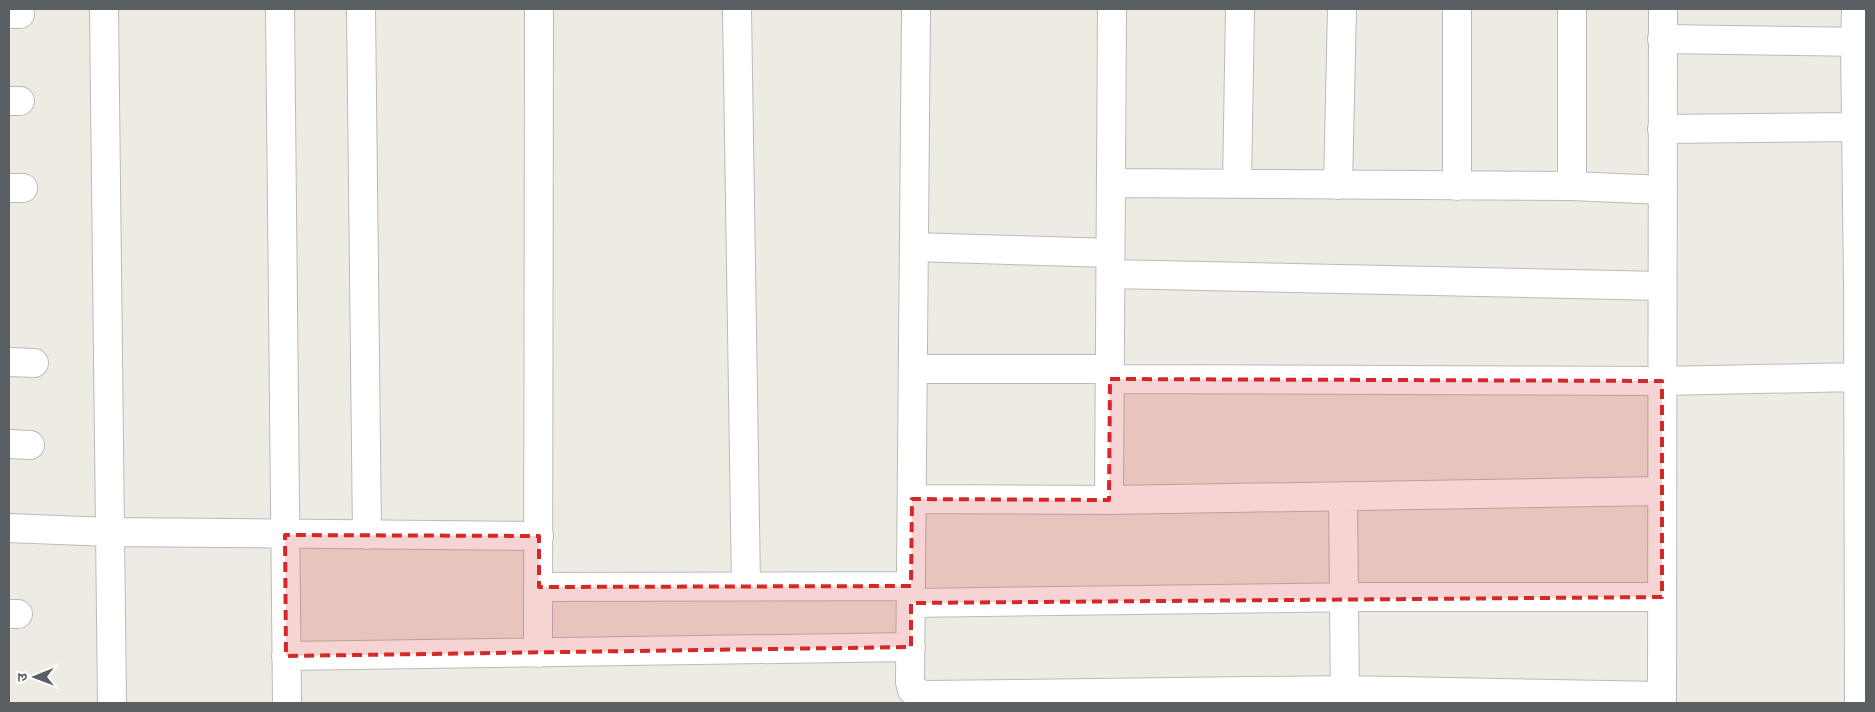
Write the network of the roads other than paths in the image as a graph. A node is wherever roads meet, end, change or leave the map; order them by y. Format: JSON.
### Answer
{"nodes":[{"id":1,"x":104,"y":9,"type":"edge"},
{"id":2,"x":280,"y":9,"type":"edge"},
{"id":3,"x":361,"y":9,"type":"edge"},
{"id":4,"x":539,"y":9,"type":"edge"},
{"id":5,"x":737,"y":9,"type":"edge"},
{"id":6,"x":916,"y":9,"type":"edge"},
{"id":7,"x":1112,"y":9,"type":"edge"},
{"id":8,"x":1240,"y":9,"type":"edge"},
{"id":9,"x":1342,"y":9,"type":"edge"},
{"id":10,"x":1457,"y":9,"type":"edge"},
{"id":11,"x":1572,"y":9,"type":"edge"},
{"id":12,"x":1663,"y":9,"type":"edge"},
{"id":13,"x":1856,"y":9,"type":"edge"},
{"id":14,"x":1662,"y":39,"type":"junction"},
{"id":15,"x":1860,"y":42,"type":"edge"},
{"id":16,"x":1856,"y":127,"type":"junction"},
{"id":17,"x":1662,"y":129,"type":"junction"},
{"id":18,"x":1111,"y":182,"type":"junction"},
{"id":19,"x":1237,"y":184,"type":"junction"},
{"id":20,"x":1338,"y":185,"type":"junction"},
{"id":21,"x":1457,"y":186,"type":"junction"},
{"id":22,"x":1572,"y":186,"type":"junction"},
{"id":23,"x":1663,"y":190,"type":"junction"},
{"id":24,"x":914,"y":247,"type":"junction"},
{"id":25,"x":1110,"y":263,"type":"junction"},
{"id":26,"x":1862,"y":283,"type":"edge"},
{"id":27,"x":1662,"y":286,"type":"junction"},
{"id":28,"x":913,"y":369,"type":"junction"},
{"id":29,"x":1110,"y":374,"type":"junction"},
{"id":30,"x":1858,"y":377,"type":"junction"},
{"id":31,"x":1662,"y":381,"type":"junction"},
{"id":32,"x":1662,"y":491,"type":"junction"},
{"id":33,"x":1342,"y":496,"type":"junction"},
{"id":34,"x":912,"y":499,"type":"junction"},
{"id":35,"x":1109,"y":500,"type":"junction"},
{"id":36,"x":1862,"y":521,"type":"edge"},
{"id":37,"x":9,"y":528,"type":"edge"},
{"id":38,"x":109,"y":532,"type":"junction"},
{"id":39,"x":285,"y":534,"type":"junction"},
{"id":40,"x":367,"y":535,"type":"junction"},
{"id":41,"x":539,"y":536,"type":"junction"},
{"id":42,"x":746,"y":586,"type":"junction"},
{"id":43,"x":539,"y":587,"type":"junction"},
{"id":44,"x":911,"y":594,"type":"junction"},
{"id":45,"x":1344,"y":597,"type":"junction"},
{"id":46,"x":1662,"y":597,"type":"junction"},
{"id":47,"x":910,"y":647,"type":"junction"},
{"id":48,"x":538,"y":652,"type":"junction"},
{"id":49,"x":286,"y":656,"type":"junction"},
{"id":50,"x":1344,"y":697,"type":"edge"},
{"id":51,"x":1662,"y":700,"type":"edge"},
{"id":52,"x":112,"y":703,"type":"edge"},
{"id":53,"x":287,"y":703,"type":"edge"},
{"id":54,"x":1859,"y":703,"type":"edge"}],
"edges":[{"from":1,"to":38,"type":"street"},
{"from":2,"to":39,"type":"street"},
{"from":3,"to":40,"type":"street"},
{"from":4,"to":41,"type":"street"},
{"from":5,"to":42,"type":"street"},
{"from":6,"to":24,"type":"street"},
{"from":7,"to":18,"type":"street"},
{"from":8,"to":19,"type":"street"},
{"from":9,"to":20,"type":"street"},
{"from":10,"to":21,"type":"street"},
{"from":11,"to":22,"type":"street"},
{"from":12,"to":14,"type":"street"},
{"from":13,"to":15,"type":"street"},
{"from":14,"to":15,"type":"street"},
{"from":14,"to":17,"type":"street"},
{"from":15,"to":16,"type":"street"},
{"from":16,"to":17,"type":"street"},
{"from":16,"to":26,"type":"street"},
{"from":17,"to":23,"type":"street"},
{"from":18,"to":19,"type":"street"},
{"from":18,"to":25,"type":"street"},
{"from":19,"to":20,"type":"street"},
{"from":20,"to":21,"type":"street"},
{"from":21,"to":22,"type":"street"},
{"from":22,"to":23,"type":"street"},
{"from":23,"to":27,"type":"street"},
{"from":24,"to":25,"type":"street"},
{"from":24,"to":28,"type":"street"},
{"from":25,"to":27,"type":"street"},
{"from":25,"to":29,"type":"street"},
{"from":26,"to":30,"type":"street"},
{"from":27,"to":31,"type":"street"},
{"from":28,"to":29,"type":"street"},
{"from":28,"to":34,"type":"street"},
{"from":29,"to":31,"type":"street"},
{"from":29,"to":35,"type":"street"},
{"from":30,"to":31,"type":"street"},
{"from":30,"to":36,"type":"street"},
{"from":31,"to":32,"type":"street"},
{"from":32,"to":33,"type":"street"},
{"from":32,"to":46,"type":"street"},
{"from":33,"to":35,"type":"street"},
{"from":33,"to":45,"type":"street"},
{"from":34,"to":35,"type":"street"},
{"from":34,"to":44,"type":"street"},
{"from":36,"to":54,"type":"street"},
{"from":37,"to":38,"type":"street"},
{"from":38,"to":39,"type":"street"},
{"from":38,"to":52,"type":"street"},
{"from":39,"to":40,"type":"street"},
{"from":39,"to":49,"type":"street"},
{"from":40,"to":41,"type":"street"},
{"from":41,"to":43,"type":"street"},
{"from":42,"to":43,"type":"street"},
{"from":42,"to":44,"type":"street"},
{"from":43,"to":48,"type":"street"},
{"from":44,"to":45,"type":"street"},
{"from":44,"to":47,"type":"street"},
{"from":45,"to":46,"type":"street"},
{"from":45,"to":50,"type":"street"},
{"from":46,"to":51,"type":"street"},
{"from":47,"to":48,"type":"street"},
{"from":47,"to":50,"type":"street"},
{"from":48,"to":49,"type":"street"},
{"from":49,"to":53,"type":"street"},
{"from":50,"to":51,"type":"street"}]}
